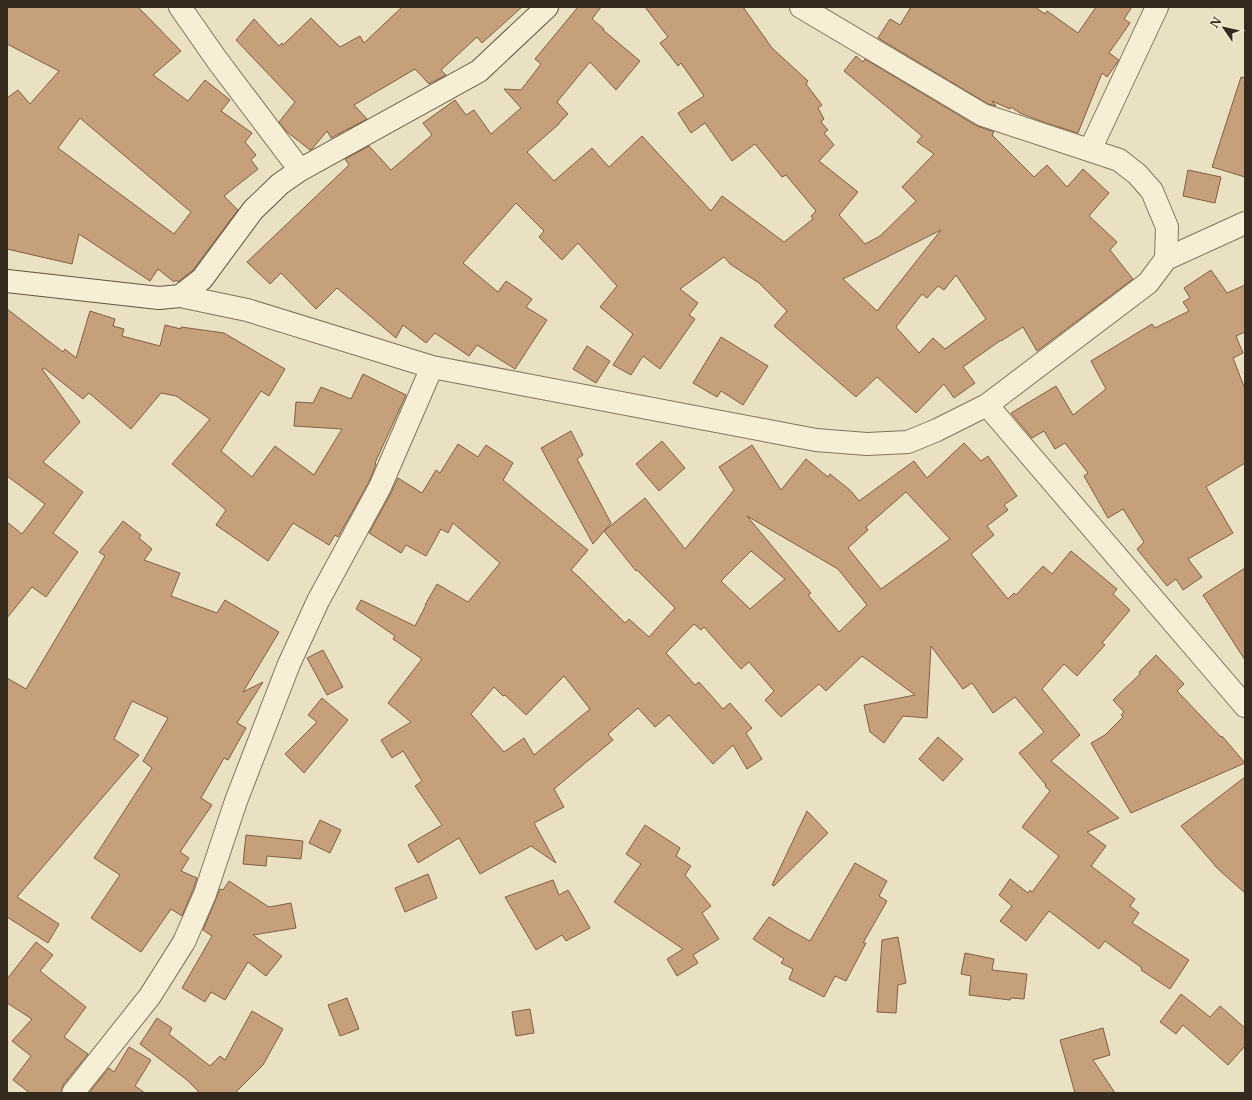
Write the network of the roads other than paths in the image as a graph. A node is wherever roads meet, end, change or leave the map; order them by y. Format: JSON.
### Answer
{"nodes":[{"id":1,"x":180,"y":7,"type":"edge"},
{"id":2,"x":801,"y":7,"type":"edge"},
{"id":3,"x":1157,"y":7,"type":"edge"},
{"id":4,"x":545,"y":8,"type":"edge"},
{"id":5,"x":1090,"y":150,"type":"junction"},
{"id":6,"x":300,"y":170,"type":"junction"},
{"id":7,"x":1245,"y":223,"type":"edge"},
{"id":8,"x":1166,"y":259,"type":"junction"},
{"id":9,"x":7,"y":281,"type":"edge"},
{"id":10,"x":180,"y":296,"type":"junction"},
{"id":11,"x":432,"y":368,"type":"junction"},
{"id":12,"x":987,"y":405,"type":"junction"},
{"id":13,"x":1245,"y":706,"type":"edge"},
{"id":14,"x":74,"y":1093,"type":"edge"}],
"edges":[{"from":1,"to":6,"type":"street"},
{"from":2,"to":5,"type":"street"},
{"from":3,"to":5,"type":"street"},
{"from":4,"to":6,"type":"street"},
{"from":5,"to":8,"type":"street"},
{"from":6,"to":10,"type":"street"},
{"from":7,"to":8,"type":"street"},
{"from":8,"to":12,"type":"street"},
{"from":9,"to":10,"type":"street"},
{"from":10,"to":11,"type":"street"},
{"from":11,"to":12,"type":"street"},
{"from":11,"to":14,"type":"street"},
{"from":12,"to":13,"type":"street"}]}
